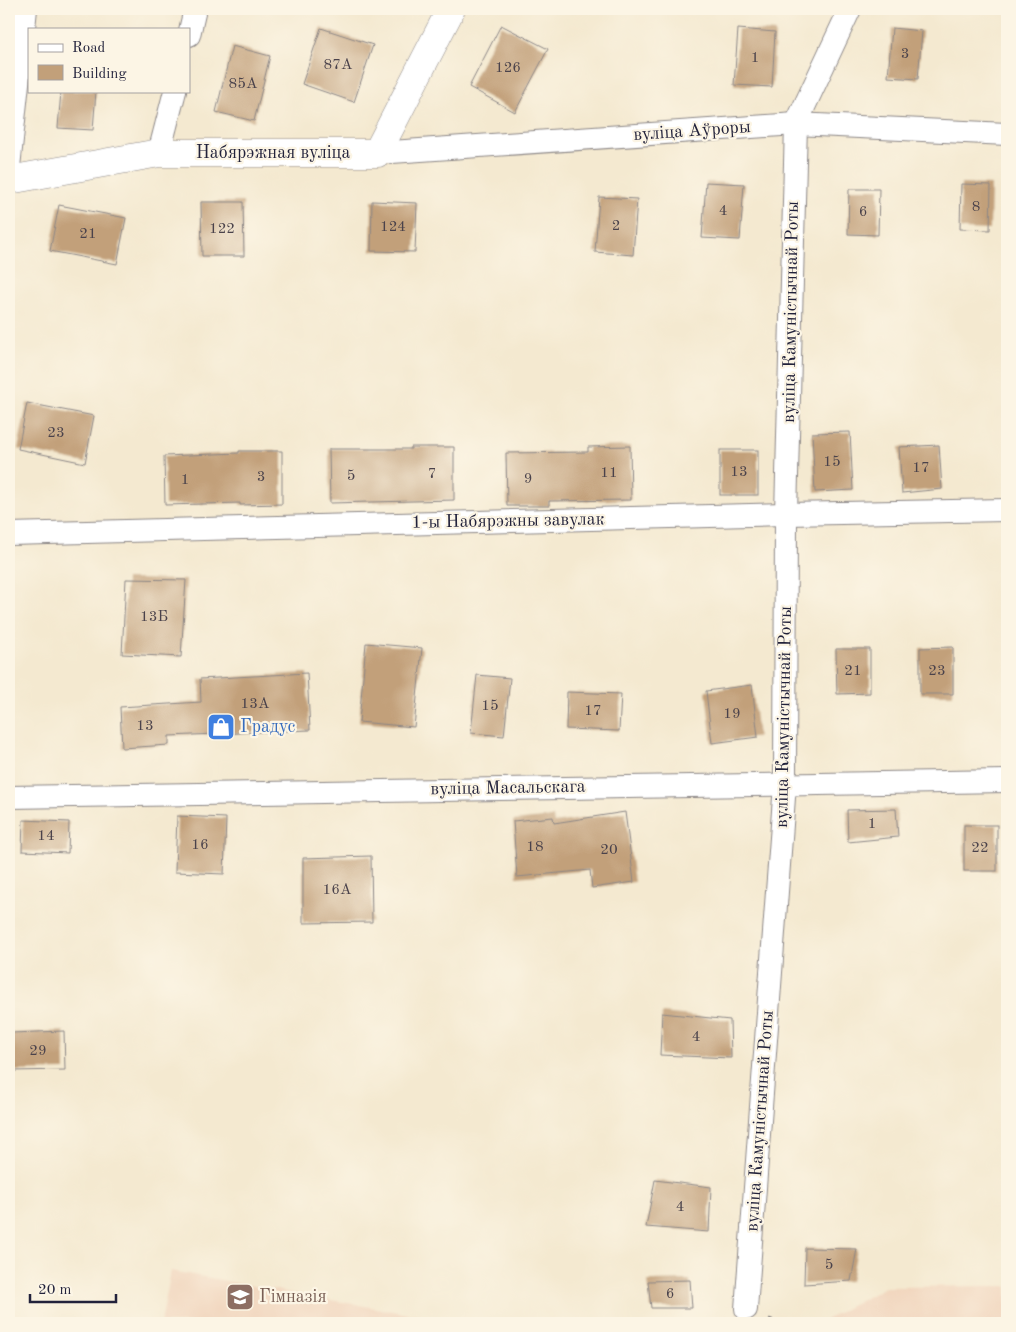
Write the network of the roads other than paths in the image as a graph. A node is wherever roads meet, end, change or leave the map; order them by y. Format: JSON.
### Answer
{"nodes":[{"id":1,"x":26,"y":9,"type":"edge"},
{"id":2,"x":195,"y":9,"type":"edge"},
{"id":3,"x":451,"y":9,"type":"edge"},
{"id":4,"x":850,"y":9,"type":"edge"},
{"id":5,"x":190,"y":31,"type":"edge"},
{"id":6,"x":175,"y":92,"type":"edge"},
{"id":7,"x":796,"y":124,"type":"junction"},
{"id":8,"x":1007,"y":134,"type":"edge"},
{"id":9,"x":159,"y":153,"type":"junction"},
{"id":10,"x":377,"y":153,"type":"junction"},
{"id":11,"x":9,"y":167,"type":"edge"},
{"id":12,"x":9,"y":180,"type":"edge"},
{"id":13,"x":1007,"y":510,"type":"edge"},
{"id":14,"x":786,"y":514,"type":"junction"},
{"id":15,"x":9,"y":534,"type":"edge"},
{"id":16,"x":1007,"y":781,"type":"edge"},
{"id":17,"x":785,"y":784,"type":"junction"},
{"id":18,"x":9,"y":797,"type":"edge"},
{"id":19,"x":746,"y":1309,"type":"dead end"}],
"edges":[{"from":1,"to":11,"type":"street"},
{"from":2,"to":5,"type":"street"},
{"from":3,"to":10,"type":"street"},
{"from":4,"to":7,"type":"street"},
{"from":6,"to":9,"type":"street"},
{"from":7,"to":8,"type":"street","name":"вуліца Аўроры"},
{"from":7,"to":10,"type":"street","name":"вуліца Аўроры"},
{"from":7,"to":14,"type":"street","name":"вуліца Камуністычнай Роты"},
{"from":9,"to":10,"type":"street","name":"Набярэжная вуліца"},
{"from":9,"to":12,"type":"street","name":"Набярэжная вуліца"},
{"from":13,"to":14,"type":"street","name":"1-ы Набярэжны завулак"},
{"from":14,"to":15,"type":"street","name":"1-ы Набярэжны завулак"},
{"from":14,"to":17,"type":"street","name":"вуліца Камуністычнай Роты"},
{"from":16,"to":17,"type":"street","name":"вуліца Масальскага"},
{"from":17,"to":18,"type":"street","name":"вуліца Масальскага"},
{"from":17,"to":19,"type":"street","name":"вуліца Камуністычнай Роты"}]}
